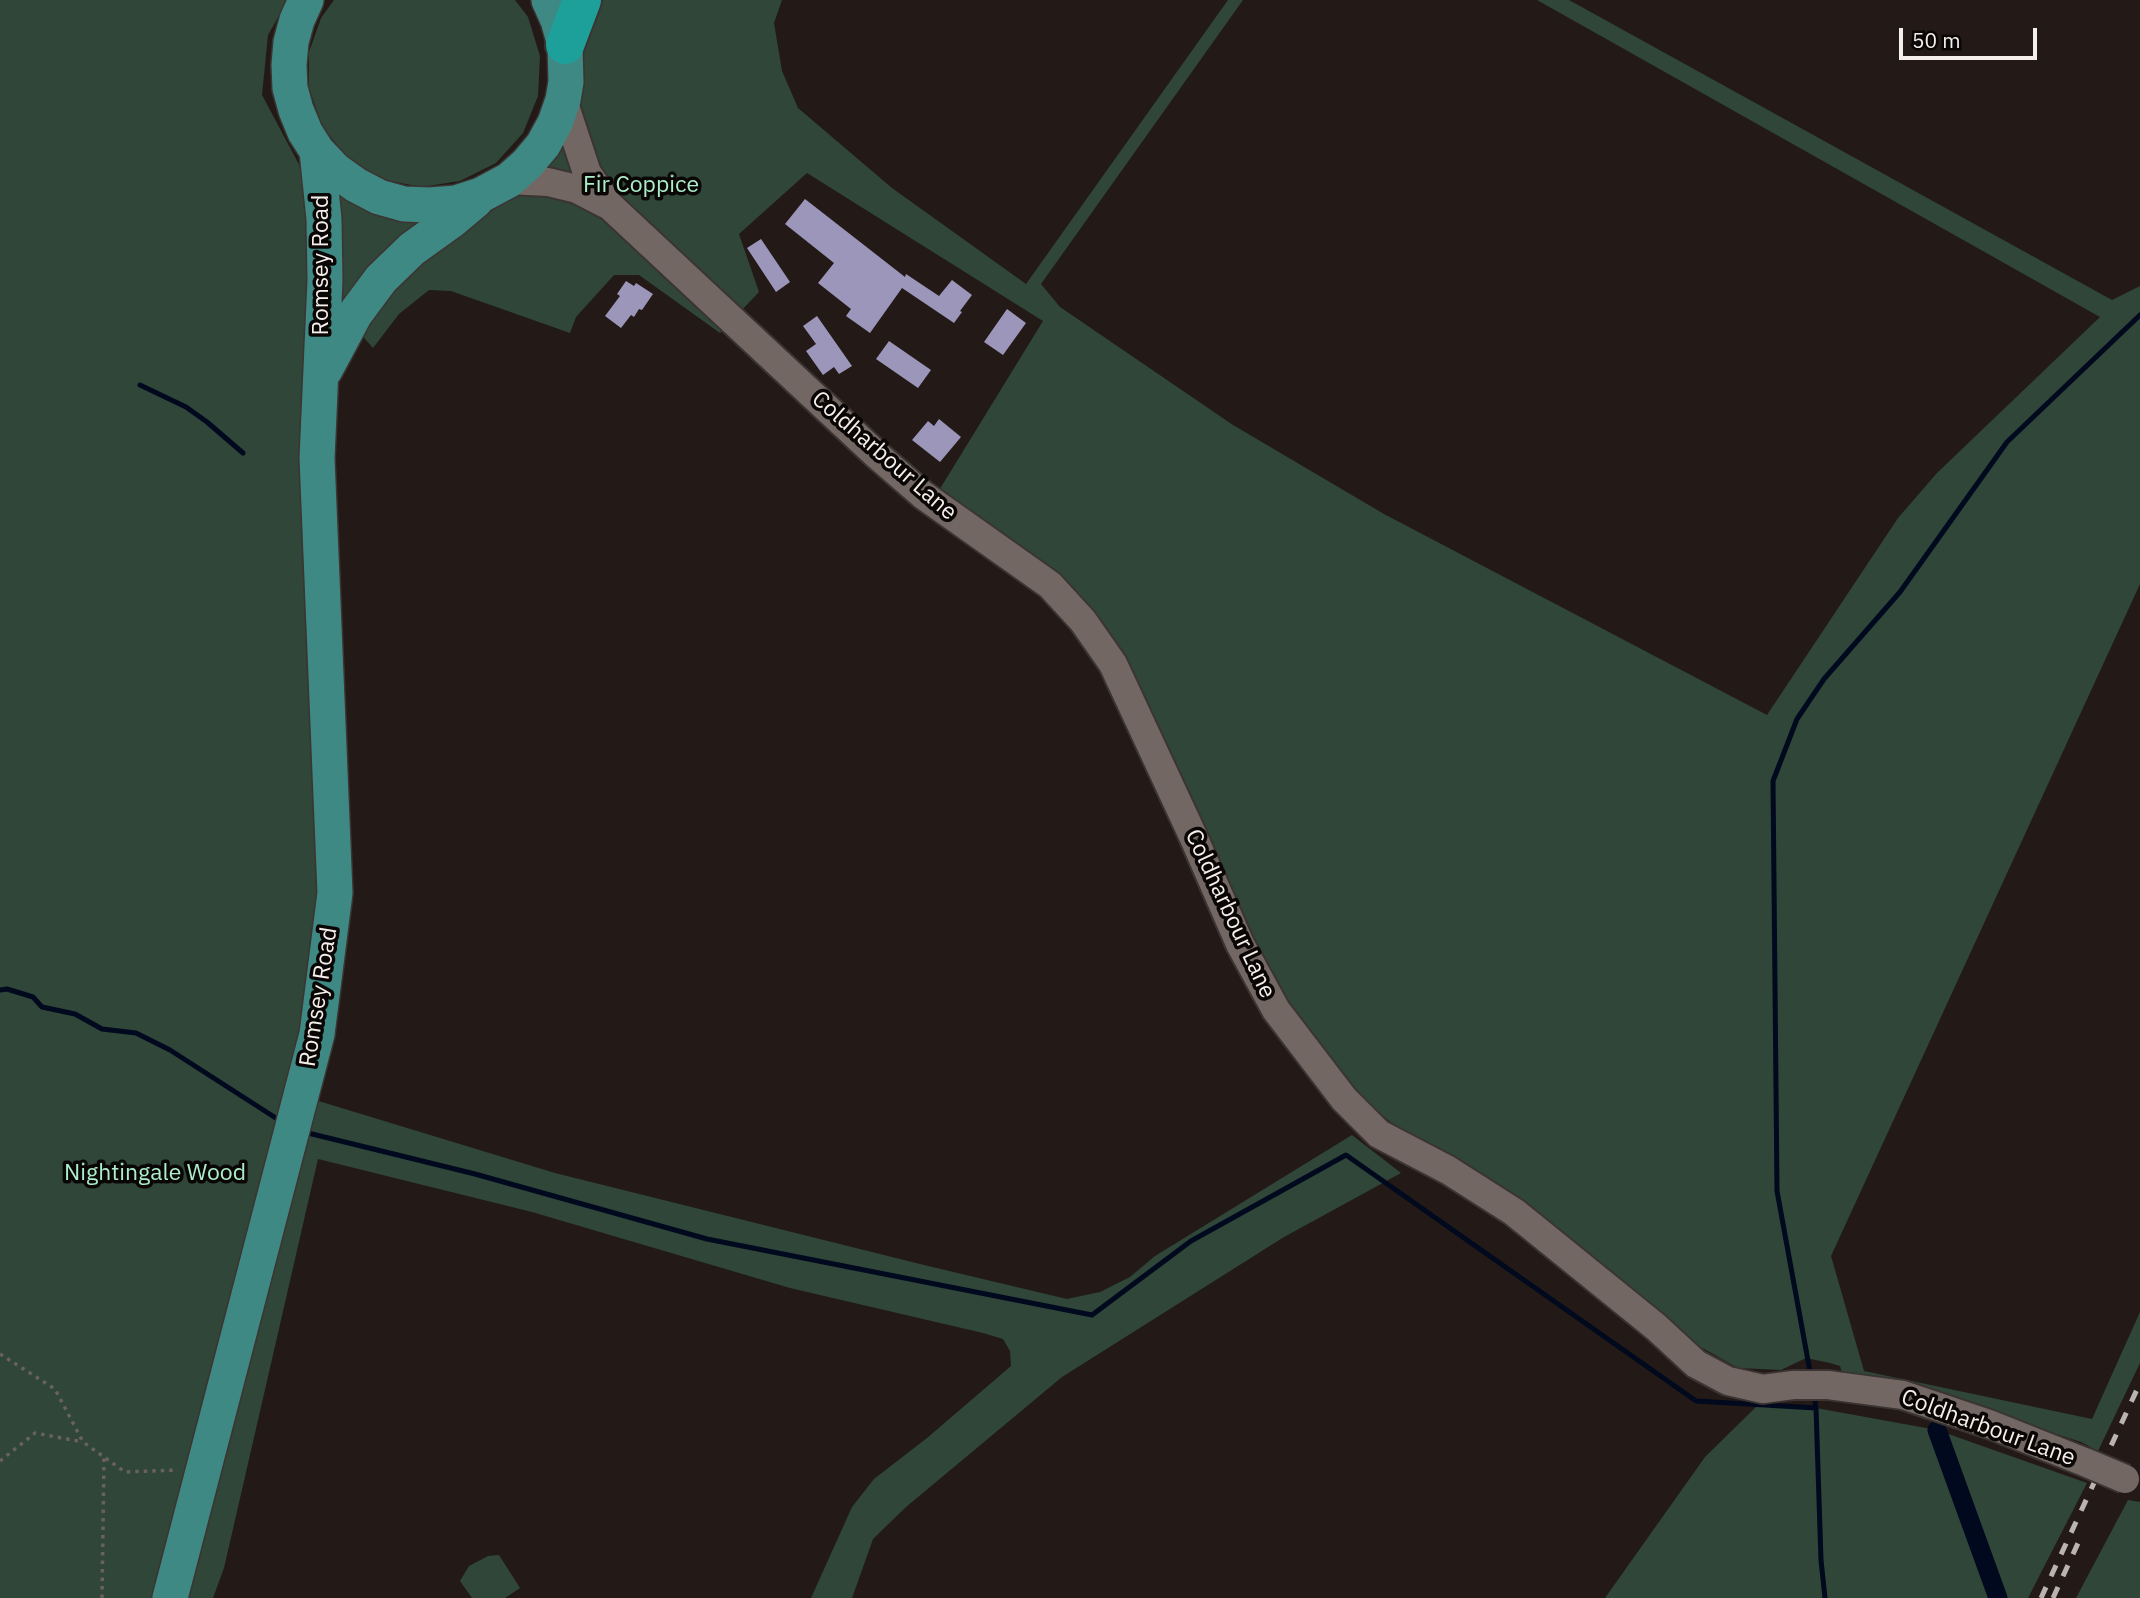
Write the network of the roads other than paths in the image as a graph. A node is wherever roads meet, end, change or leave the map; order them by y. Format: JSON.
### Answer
{"nodes":[{"id":1,"x":306,"y":0,"type":"edge"},
{"id":2,"x":549,"y":0,"type":"edge"},
{"id":3,"x":582,"y":0,"type":"edge"},
{"id":4,"x":565,"y":45,"type":"junction"},
{"id":5,"x":563,"y":100,"type":"junction"},
{"id":6,"x":317,"y":151,"type":"junction"},
{"id":7,"x":495,"y":187,"type":"junction"},
{"id":8,"x":609,"y":205,"type":"junction"},
{"id":9,"x":320,"y":379,"type":"junction"},
{"id":10,"x":2133,"y":1482,"type":"edge"},
{"id":11,"x":170,"y":1598,"type":"edge"}],
"edges":[{"from":1,"to":6,"type":"main road"},
{"from":2,"to":4,"type":"main road","name":"Romsey Road"},
{"from":3,"to":4,"type":"highway"},
{"from":4,"to":5,"type":"main road","name":"Romsey Road"},
{"from":5,"to":7,"type":"main road","name":"Romsey Road"},
{"from":5,"to":8,"type":"street","name":"Coldharbour Lane"},
{"from":6,"to":7,"type":"main road"},
{"from":6,"to":9,"type":"main road","name":"Romsey Road"},
{"from":7,"to":8,"type":"street","name":"Coldharbour Lane"},
{"from":7,"to":9,"type":"main road","name":"Romsey Road"},
{"from":8,"to":10,"type":"street","name":"Coldharbour Lane","bridge":true},
{"from":9,"to":11,"type":"main road","name":"Romsey Road"}]}
